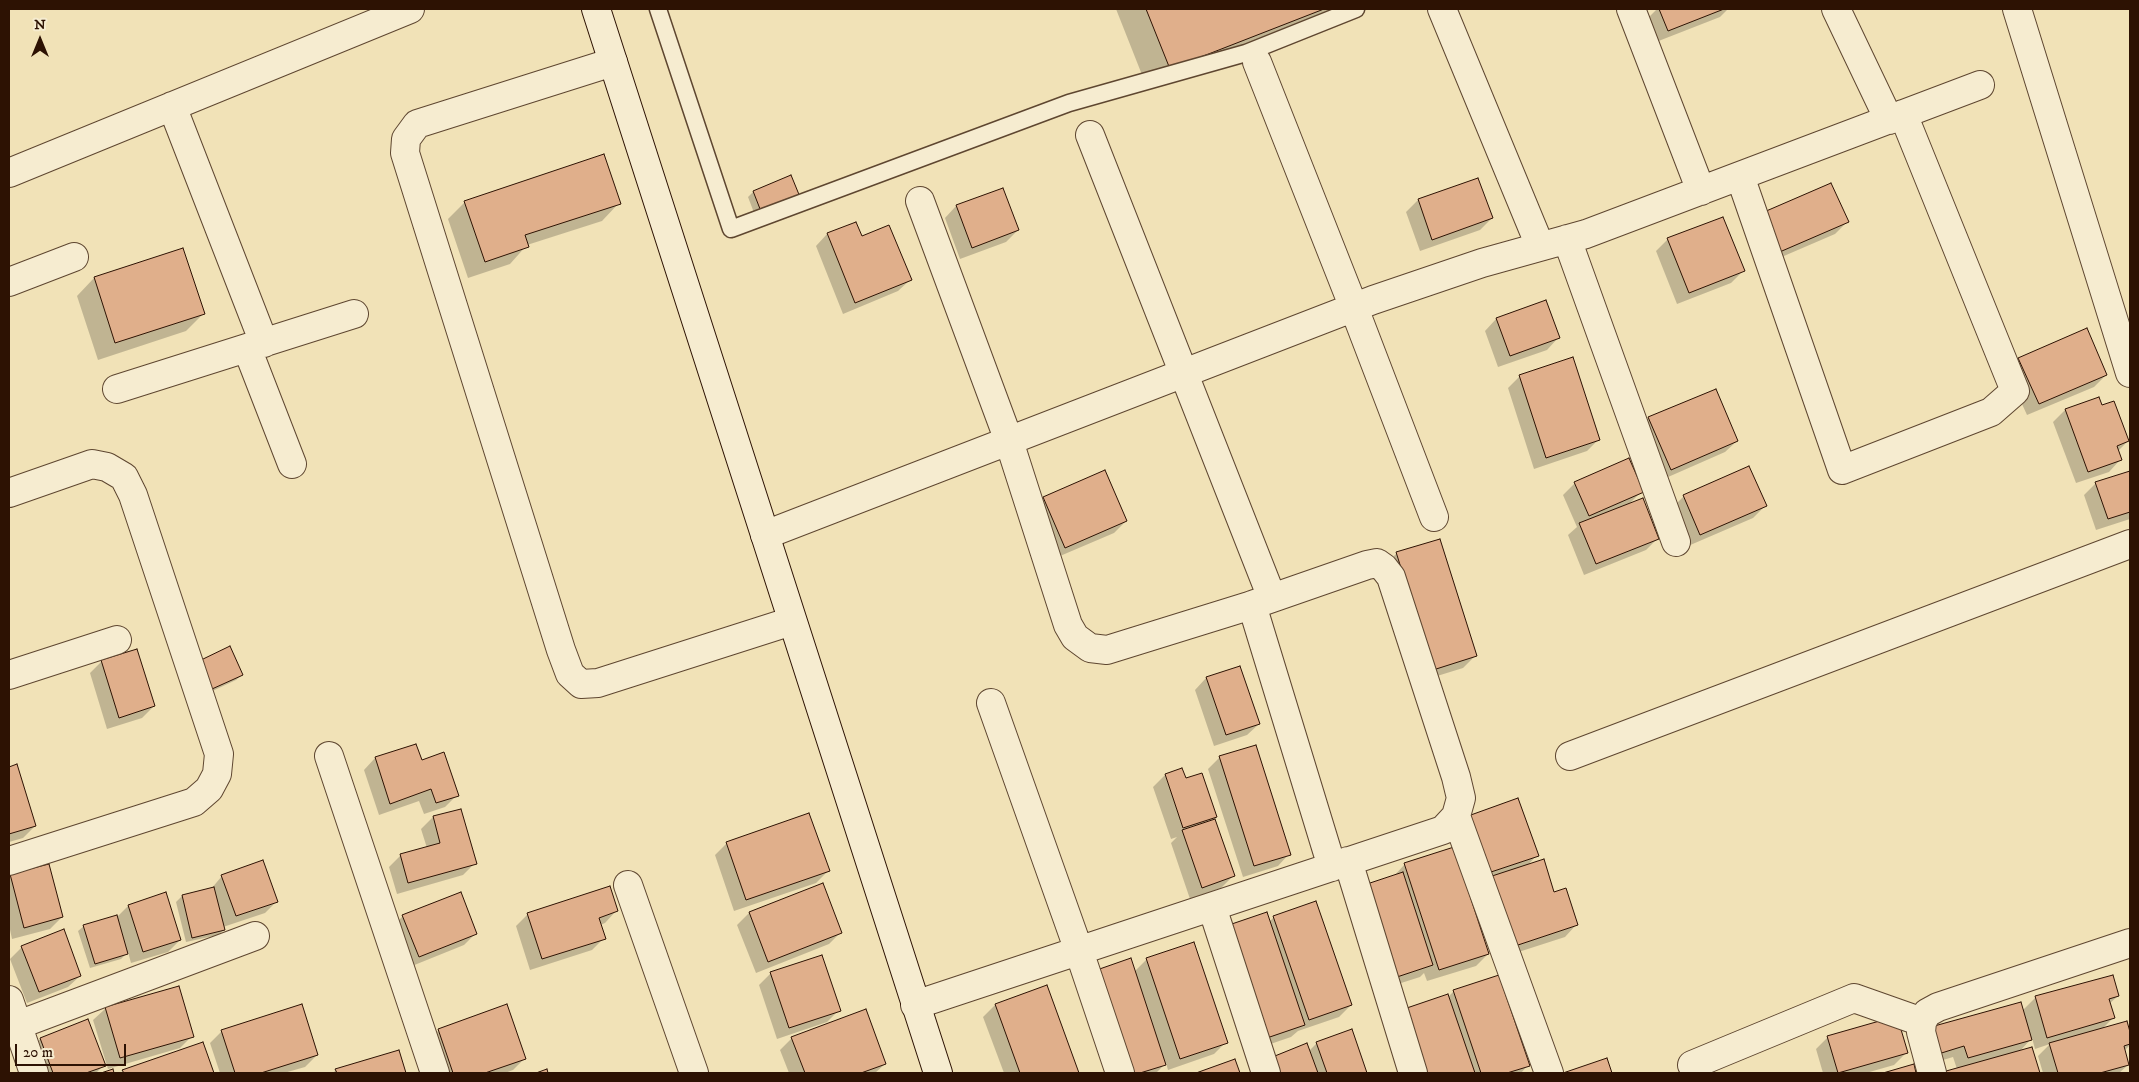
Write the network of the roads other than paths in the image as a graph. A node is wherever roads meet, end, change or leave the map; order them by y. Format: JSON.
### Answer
{"nodes":[{"id":1,"x":410,"y":9,"type":"edge"},
{"id":2,"x":596,"y":9,"type":"edge"},
{"id":3,"x":658,"y":9,"type":"edge"},
{"id":4,"x":1356,"y":9,"type":"edge"},
{"id":5,"x":1442,"y":9,"type":"edge"},
{"id":6,"x":1631,"y":9,"type":"edge"},
{"id":7,"x":1836,"y":9,"type":"edge"},
{"id":8,"x":2017,"y":9,"type":"edge"},
{"id":9,"x":613,"y":62,"type":"junction"},
{"id":10,"x":1257,"y":62,"type":"dead end"},
{"id":11,"x":1980,"y":85,"type":"dead end"},
{"id":12,"x":172,"y":106,"type":"junction"},
{"id":13,"x":1896,"y":117,"type":"junction"},
{"id":14,"x":1090,"y":136,"type":"dead end"},
{"id":15,"x":9,"y":173,"type":"edge"},
{"id":16,"x":1740,"y":176,"type":"junction"},
{"id":17,"x":1700,"y":191,"type":"junction"},
{"id":18,"x":920,"y":201,"type":"dead end"},
{"id":19,"x":1568,"y":239,"type":"junction"},
{"id":20,"x":1540,"y":246,"type":"junction"},
{"id":21,"x":74,"y":258,"type":"dead end"},
{"id":22,"x":9,"y":282,"type":"edge"},
{"id":23,"x":1354,"y":308,"type":"junction"},
{"id":24,"x":354,"y":314,"type":"dead end"},
{"id":25,"x":256,"y":345,"type":"junction"},
{"id":26,"x":1183,"y":373,"type":"junction"},
{"id":27,"x":2130,"y":373,"type":"edge"},
{"id":28,"x":117,"y":389,"type":"dead end"},
{"id":29,"x":1009,"y":441,"type":"junction"},
{"id":30,"x":292,"y":464,"type":"dead end"},
{"id":31,"x":9,"y":493,"type":"edge"},
{"id":32,"x":1434,"y":517,"type":"dead end"},
{"id":33,"x":765,"y":535,"type":"junction"},
{"id":34,"x":1676,"y":542,"type":"dead end"},
{"id":35,"x":2130,"y":544,"type":"edge"},
{"id":36,"x":1262,"y":602,"type":"junction"},
{"id":37,"x":792,"y":621,"type":"junction"},
{"id":38,"x":117,"y":640,"type":"dead end"},
{"id":39,"x":9,"y":675,"type":"edge"},
{"id":40,"x":991,"y":703,"type":"dead end"},
{"id":41,"x":329,"y":756,"type":"dead end"},
{"id":42,"x":1570,"y":756,"type":"dead end"},
{"id":43,"x":1456,"y":816,"type":"junction"},
{"id":44,"x":9,"y":861,"type":"edge"},
{"id":45,"x":1340,"y":864,"type":"junction"},
{"id":46,"x":628,"y":885,"type":"dead end"},
{"id":47,"x":1212,"y":906,"type":"junction"},
{"id":48,"x":255,"y":936,"type":"dead end"},
{"id":49,"x":2130,"y":943,"type":"edge"},
{"id":50,"x":1079,"y":951,"type":"junction"},
{"id":51,"x":9,"y":1000,"type":"edge"},
{"id":52,"x":915,"y":1005,"type":"junction"},
{"id":53,"x":1922,"y":1022,"type":"junction"},
{"id":54,"x":18,"y":1026,"type":"junction"},
{"id":55,"x":1692,"y":1065,"type":"dead end"},
{"id":56,"x":34,"y":1073,"type":"edge"},
{"id":57,"x":434,"y":1073,"type":"edge"},
{"id":58,"x":694,"y":1073,"type":"edge"},
{"id":59,"x":938,"y":1073,"type":"edge"},
{"id":60,"x":1120,"y":1073,"type":"edge"},
{"id":61,"x":1266,"y":1073,"type":"edge"},
{"id":62,"x":1413,"y":1073,"type":"edge"},
{"id":63,"x":1549,"y":1073,"type":"edge"},
{"id":64,"x":1932,"y":1073,"type":"edge"}],
"edges":[{"from":1,"to":12,"type":"street"},
{"from":2,"to":9,"type":"street"},
{"from":3,"to":4,"type":"lane"},
{"from":5,"to":20,"type":"street"},
{"from":6,"to":17,"type":"street"},
{"from":7,"to":13,"type":"street"},
{"from":8,"to":27,"type":"street"},
{"from":9,"to":33,"type":"street"},
{"from":9,"to":37,"type":"street"},
{"from":10,"to":23,"type":"street"},
{"from":11,"to":13,"type":"street"},
{"from":12,"to":15,"type":"street"},
{"from":12,"to":25,"type":"street"},
{"from":13,"to":16,"type":"street"},
{"from":13,"to":16,"type":"street"},
{"from":14,"to":26,"type":"street"},
{"from":16,"to":17,"type":"street"},
{"from":17,"to":19,"type":"street"},
{"from":18,"to":29,"type":"street"},
{"from":19,"to":20,"type":"street"},
{"from":19,"to":34,"type":"street"},
{"from":20,"to":23,"type":"street"},
{"from":21,"to":22,"type":"street"},
{"from":23,"to":26,"type":"street"},
{"from":23,"to":32,"type":"street"},
{"from":24,"to":25,"type":"street"},
{"from":25,"to":28,"type":"street"},
{"from":25,"to":30,"type":"street"},
{"from":26,"to":29,"type":"street"},
{"from":26,"to":36,"type":"street"},
{"from":29,"to":33,"type":"street"},
{"from":29,"to":36,"type":"street"},
{"from":31,"to":44,"type":"street"},
{"from":33,"to":37,"type":"street"},
{"from":35,"to":42,"type":"street"},
{"from":36,"to":43,"type":"street"},
{"from":36,"to":45,"type":"street"},
{"from":37,"to":52,"type":"street"},
{"from":38,"to":39,"type":"street"},
{"from":40,"to":50,"type":"street"},
{"from":41,"to":57,"type":"street"},
{"from":43,"to":45,"type":"street"},
{"from":43,"to":63,"type":"street"},
{"from":45,"to":47,"type":"street"},
{"from":45,"to":62,"type":"street"},
{"from":46,"to":58,"type":"street"},
{"from":47,"to":50,"type":"street"},
{"from":47,"to":61,"type":"street"},
{"from":48,"to":54,"type":"street"},
{"from":49,"to":53,"type":"street"},
{"from":50,"to":52,"type":"street"},
{"from":50,"to":60,"type":"street"},
{"from":51,"to":54,"type":"street"},
{"from":52,"to":59,"type":"street"},
{"from":53,"to":55,"type":"street"},
{"from":53,"to":64,"type":"street"},
{"from":54,"to":56,"type":"street"}]}
